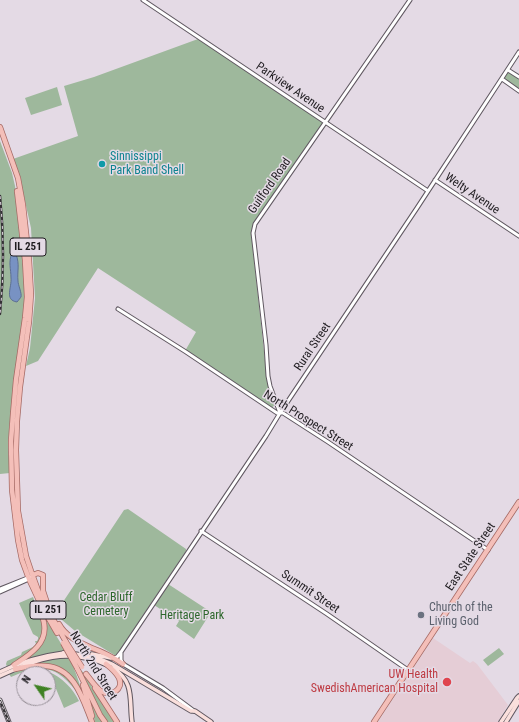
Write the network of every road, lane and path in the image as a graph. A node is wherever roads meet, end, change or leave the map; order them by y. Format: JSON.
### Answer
{"nodes":[{"id":1,"x":143,"y":0,"type":"edge"},
{"id":2,"x":410,"y":0,"type":"edge"},
{"id":3,"x":519,"y":52,"type":"edge"},
{"id":4,"x":508,"y":70,"type":"junction"},
{"id":5,"x":519,"y":77,"type":"edge"},
{"id":6,"x":502,"y":79,"type":"junction"},
{"id":7,"x":519,"y":91,"type":"edge"},
{"id":8,"x":326,"y":122,"type":"junction"},
{"id":9,"x":0,"y":125,"type":"edge"},
{"id":10,"x":2,"y":136,"type":"edge"},
{"id":11,"x":435,"y":180,"type":"junction"},
{"id":12,"x":428,"y":191,"type":"junction"},
{"id":13,"x":519,"y":236,"type":"edge"},
{"id":14,"x":118,"y":309,"type":"dead end"},
{"id":15,"x":280,"y":413,"type":"junction"},
{"id":16,"x":519,"y":502,"type":"edge"},
{"id":17,"x":202,"y":531,"type":"junction"},
{"id":18,"x":488,"y":550,"type":"junction"},
{"id":19,"x":30,"y":577,"type":"junction"},
{"id":20,"x":0,"y":589,"type":"edge"},
{"id":21,"x":0,"y":592,"type":"edge"},
{"id":22,"x":49,"y":607,"type":"junction"},
{"id":23,"x":65,"y":643,"type":"junction"},
{"id":24,"x":121,"y":652,"type":"junction"},
{"id":25,"x":63,"y":653,"type":"junction"},
{"id":26,"x":114,"y":658,"type":"junction"},
{"id":27,"x":106,"y":664,"type":"junction"},
{"id":28,"x":123,"y":664,"type":"junction"},
{"id":29,"x":15,"y":667,"type":"junction"},
{"id":30,"x":79,"y":668,"type":"junction"},
{"id":31,"x":408,"y":670,"type":"junction"},
{"id":32,"x":0,"y":672,"type":"edge"},
{"id":33,"x":86,"y":674,"type":"junction"},
{"id":34,"x":0,"y":676,"type":"edge"},
{"id":35,"x":519,"y":696,"type":"edge"},
{"id":36,"x":0,"y":700,"type":"edge"},
{"id":37,"x":519,"y":701,"type":"edge"},
{"id":38,"x":195,"y":712,"type":"junction"},
{"id":39,"x":9,"y":722,"type":"edge"},
{"id":40,"x":93,"y":722,"type":"edge"},
{"id":41,"x":105,"y":722,"type":"edge"},
{"id":42,"x":117,"y":722,"type":"edge"},
{"id":43,"x":132,"y":722,"type":"edge"},
{"id":44,"x":211,"y":722,"type":"edge"},
{"id":45,"x":374,"y":722,"type":"edge"},
{"id":46,"x":501,"y":722,"type":"edge"},
{"id":47,"x":506,"y":722,"type":"edge"}],
"edges":[{"from":1,"to":8,"type":"street","name":"Parkview Avenue"},
{"from":2,"to":8,"type":"street","name":"Guilford Road"},
{"from":3,"to":4,"type":"street","name":"Rural Street"},
{"from":4,"to":5,"type":"street"},
{"from":4,"to":6,"type":"street","name":"Rural Street"},
{"from":6,"to":7,"type":"street"},
{"from":6,"to":11,"type":"street","name":"Rural Street"},
{"from":8,"to":12,"type":"street","name":"Parkview Avenue"},
{"from":8,"to":15,"type":"street","name":"Guilford Road"},
{"from":9,"to":10,"type":"main road","name":"North 2nd Street"},
{"from":10,"to":19,"type":"main road","name":"North 2nd Street","number":"IL 251"},
{"from":11,"to":12,"type":"street","name":"Rural Street"},
{"from":11,"to":13,"type":"street","name":"Welty Avenue"},
{"from":12,"to":15,"type":"street","name":"Rural Street"},
{"from":14,"to":15,"type":"street","name":"North Prospect Street"},
{"from":15,"to":17,"type":"street","name":"Rural Street"},
{"from":15,"to":18,"type":"street","name":"North Prospect Street"},
{"from":16,"to":18,"type":"main road","name":"East State Street"},
{"from":17,"to":24,"type":"street","name":"Rural Street"},
{"from":17,"to":31,"type":"street","name":"Summit Street"},
{"from":18,"to":31,"type":"main road","name":"East State Street"},
{"from":19,"to":20,"type":"street"},
{"from":19,"to":21,"type":"street"},
{"from":19,"to":22,"type":"main road"},
{"from":19,"to":22,"type":"main road"},
{"from":19,"to":23,"type":"main road","name":"North 2nd Street","number":"IL 251"},
{"from":19,"to":23,"type":"main road","name":"North 2nd Street","number":"IL 251"},
{"from":19,"to":29,"type":"main road"},
{"from":22,"to":26,"type":"main road"},
{"from":23,"to":30,"type":"main road","name":"North 2nd Street","number":"IL 251","bridge":true},
{"from":24,"to":26,"type":"street","name":"Rural Street"},
{"from":24,"to":28,"type":"street"},
{"from":25,"to":26,"type":"main road"},
{"from":25,"to":29,"type":"main road"},
{"from":25,"to":38,"type":"main road"},
{"from":26,"to":28,"type":"main road"},
{"from":27,"to":29,"type":"main road"},
{"from":27,"to":33,"type":"main road"},
{"from":27,"to":43,"type":"main road"},
{"from":28,"to":38,"type":"street"},
{"from":29,"to":32,"type":"main road"},
{"from":29,"to":34,"type":"main road"},
{"from":29,"to":40,"type":"main road"},
{"from":30,"to":33,"type":"main road","name":"North 2nd Street","number":"IL 251"},
{"from":30,"to":40,"type":"main road","name":"North 2nd Street","number":"IL 251"},
{"from":30,"to":41,"type":"main road"},
{"from":31,"to":45,"type":"main road","name":"East State Street"},
{"from":33,"to":42,"type":"main road","name":"North 2nd Street","number":"IL 251"},
{"from":35,"to":46,"type":"main road"},
{"from":36,"to":39,"type":"street"},
{"from":37,"to":47,"type":"main road"},
{"from":38,"to":44,"type":"main road"}]}
